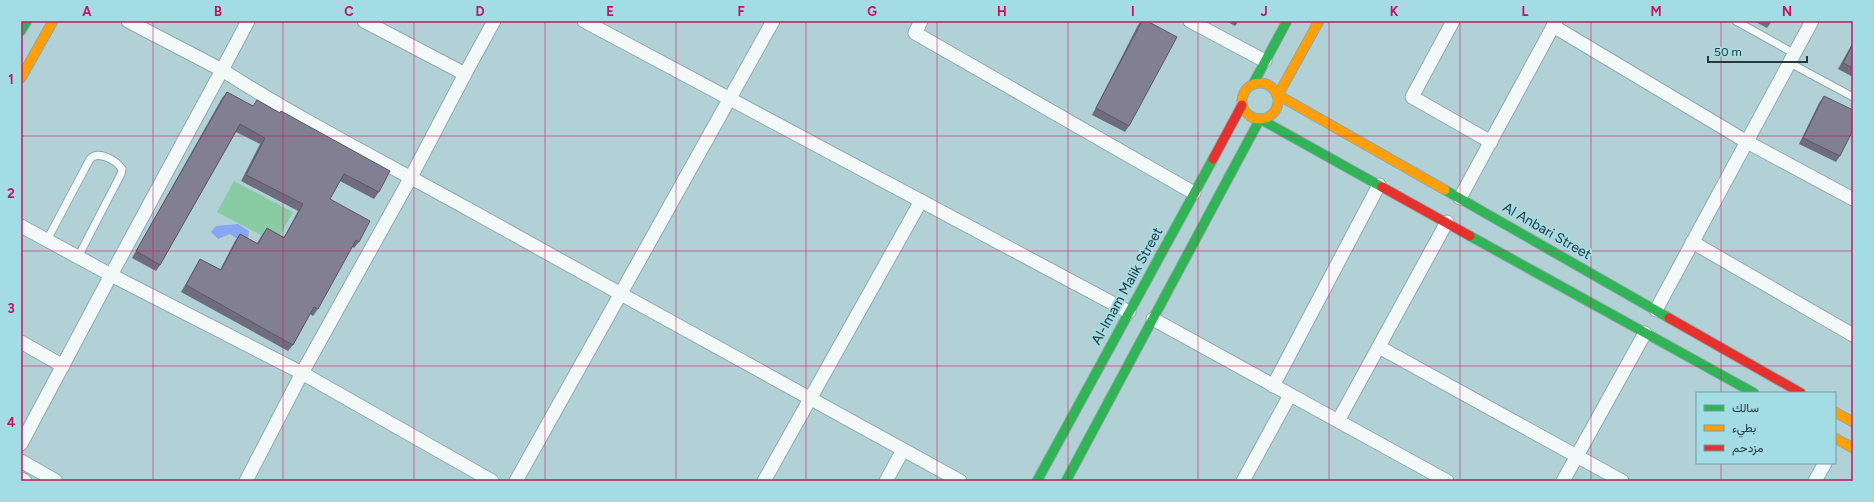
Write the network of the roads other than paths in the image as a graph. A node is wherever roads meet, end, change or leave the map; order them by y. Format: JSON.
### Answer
{"nodes":[{"id":1,"x":27,"y":21,"type":"edge"},
{"id":2,"x":53,"y":21,"type":"edge"},
{"id":3,"x":128,"y":21,"type":"edge"},
{"id":4,"x":248,"y":21,"type":"edge"},
{"id":5,"x":364,"y":21,"type":"edge"},
{"id":6,"x":494,"y":21,"type":"edge"},
{"id":7,"x":584,"y":21,"type":"edge"},
{"id":8,"x":773,"y":21,"type":"edge"},
{"id":9,"x":921,"y":21,"type":"edge"},
{"id":10,"x":1190,"y":21,"type":"edge"},
{"id":11,"x":1287,"y":21,"type":"edge"},
{"id":12,"x":1318,"y":21,"type":"edge"},
{"id":13,"x":1453,"y":21,"type":"edge"},
{"id":14,"x":1736,"y":21,"type":"edge"},
{"id":15,"x":1812,"y":21,"type":"edge"},
{"id":16,"x":1555,"y":23,"type":"edge"},
{"id":17,"x":21,"y":31,"type":"edge"},
{"id":18,"x":1792,"y":58,"type":"junction"},
{"id":19,"x":1265,"y":61,"type":"junction"},
{"id":20,"x":222,"y":70,"type":"junction"},
{"id":21,"x":465,"y":74,"type":"junction"},
{"id":22,"x":21,"y":78,"type":"edge"},
{"id":23,"x":1253,"y":84,"type":"junction"},
{"id":24,"x":1278,"y":95,"type":"junction"},
{"id":25,"x":1853,"y":97,"type":"edge"},
{"id":26,"x":730,"y":99,"type":"junction"},
{"id":27,"x":1242,"y":105,"type":"junction"},
{"id":28,"x":1260,"y":119,"type":"junction"},
{"id":29,"x":1491,"y":142,"type":"junction"},
{"id":30,"x":1747,"y":142,"type":"junction"},
{"id":31,"x":411,"y":177,"type":"junction"},
{"id":32,"x":1379,"y":184,"type":"junction"},
{"id":33,"x":1194,"y":193,"type":"junction"},
{"id":34,"x":1460,"y":198,"type":"junction"},
{"id":35,"x":1853,"y":199,"type":"edge"},
{"id":36,"x":921,"y":201,"type":"junction"},
{"id":37,"x":1447,"y":222,"type":"junction"},
{"id":38,"x":21,"y":226,"type":"edge"},
{"id":39,"x":47,"y":240,"type":"junction"},
{"id":40,"x":1692,"y":242,"type":"junction"},
{"id":41,"x":78,"y":257,"type":"junction"},
{"id":42,"x":111,"y":275,"type":"junction"},
{"id":43,"x":620,"y":294,"type":"junction"},
{"id":44,"x":1656,"y":310,"type":"junction"},
{"id":45,"x":1129,"y":312,"type":"junction"},
{"id":46,"x":1153,"y":320,"type":"junction"},
{"id":47,"x":1645,"y":333,"type":"junction"},
{"id":48,"x":1853,"y":335,"type":"edge"},
{"id":49,"x":21,"y":342,"type":"edge"},
{"id":50,"x":1379,"y":348,"type":"junction"},
{"id":51,"x":63,"y":366,"type":"junction"},
{"id":52,"x":302,"y":373,"type":"junction"},
{"id":53,"x":1273,"y":386,"type":"junction"},
{"id":54,"x":1752,"y":392,"type":"edge"},
{"id":55,"x":1799,"y":392,"type":"edge"},
{"id":56,"x":1290,"y":395,"type":"junction"},
{"id":57,"x":810,"y":399,"type":"junction"},
{"id":58,"x":1836,"y":412,"type":"edge"},
{"id":59,"x":1851,"y":418,"type":"edge"},
{"id":60,"x":1338,"y":421,"type":"junction"},
{"id":61,"x":1836,"y":441,"type":"edge"},
{"id":62,"x":21,"y":444,"type":"edge"},
{"id":63,"x":1853,"y":448,"type":"edge"},
{"id":64,"x":903,"y":450,"type":"junction"},
{"id":65,"x":1577,"y":456,"type":"junction"},
{"id":66,"x":21,"y":461,"type":"edge"},
{"id":67,"x":1824,"y":464,"type":"edge"},
{"id":68,"x":21,"y":479,"type":"edge"},
{"id":69,"x":25,"y":481,"type":"edge"},
{"id":70,"x":56,"y":481,"type":"edge"},
{"id":71,"x":246,"y":481,"type":"edge"},
{"id":72,"x":492,"y":481,"type":"edge"},
{"id":73,"x":516,"y":481,"type":"edge"},
{"id":74,"x":764,"y":481,"type":"edge"},
{"id":75,"x":886,"y":481,"type":"edge"},
{"id":76,"x":960,"y":481,"type":"edge"},
{"id":77,"x":1037,"y":481,"type":"edge"},
{"id":78,"x":1066,"y":481,"type":"edge"},
{"id":79,"x":1243,"y":481,"type":"edge"},
{"id":80,"x":1447,"y":481,"type":"edge"},
{"id":81,"x":1563,"y":481,"type":"edge"},
{"id":82,"x":1622,"y":481,"type":"edge"},
{"id":83,"x":1815,"y":481,"type":"edge"}],
"edges":[{"from":1,"to":17,"type":"street"},
{"from":2,"to":22,"type":"street"},
{"from":3,"to":20,"type":"street"},
{"from":4,"to":20,"type":"street"},
{"from":5,"to":21,"type":"street"},
{"from":6,"to":21,"type":"street"},
{"from":7,"to":26,"type":"street"},
{"from":8,"to":26,"type":"street"},
{"from":9,"to":33,"type":"street"},
{"from":10,"to":19,"type":"street"},
{"from":11,"to":19,"type":"street"},
{"from":12,"to":24,"type":"street"},
{"from":13,"to":29,"type":"street"},
{"from":14,"to":18,"type":"lane"},
{"from":15,"to":18,"type":"street"},
{"from":16,"to":29,"type":"street"},
{"from":16,"to":30,"type":"street"},
{"from":18,"to":25,"type":"lane"},
{"from":18,"to":30,"type":"street"},
{"from":19,"to":23,"type":"street"},
{"from":20,"to":31,"type":"street"},
{"from":20,"to":42,"type":"street"},
{"from":21,"to":31,"type":"street"},
{"from":23,"to":24,"type":"street"},
{"from":23,"to":27,"type":"street"},
{"from":24,"to":28,"type":"street"},
{"from":24,"to":34,"type":"street","name":"Al Anbari Street"},
{"from":26,"to":36,"type":"street"},
{"from":26,"to":43,"type":"street"},
{"from":27,"to":28,"type":"street"},
{"from":27,"to":33,"type":"street","name":"Al-Imam Malik Street"},
{"from":28,"to":32,"type":"street"},
{"from":28,"to":46,"type":"street"},
{"from":29,"to":34,"type":"street"},
{"from":30,"to":35,"type":"street"},
{"from":30,"to":40,"type":"street"},
{"from":31,"to":43,"type":"street"},
{"from":31,"to":52,"type":"street"},
{"from":32,"to":37,"type":"street"},
{"from":32,"to":53,"type":"street"},
{"from":33,"to":45,"type":"street","name":"Al-Imam Malik Street"},
{"from":34,"to":44,"type":"street","name":"Al Anbari Street"},
{"from":36,"to":45,"type":"street"},
{"from":36,"to":57,"type":"street"},
{"from":37,"to":47,"type":"street"},
{"from":37,"to":50,"type":"street"},
{"from":38,"to":39,"type":"street"},
{"from":39,"to":41,"type":"street"},
{"from":39,"to":41,"type":"lane"},
{"from":40,"to":44,"type":"street"},
{"from":40,"to":48,"type":"street"},
{"from":41,"to":42,"type":"street"},
{"from":42,"to":51,"type":"street"},
{"from":42,"to":52,"type":"street"},
{"from":43,"to":57,"type":"street"},
{"from":43,"to":73,"type":"street"},
{"from":44,"to":55,"type":"street","name":"Al Anbari Street"},
{"from":45,"to":77,"type":"street","name":"Al-Imam Malik Street"},
{"from":46,"to":53,"type":"street"},
{"from":46,"to":78,"type":"street"},
{"from":47,"to":54,"type":"street"},
{"from":47,"to":65,"type":"street"},
{"from":49,"to":51,"type":"street"},
{"from":50,"to":60,"type":"street"},
{"from":50,"to":65,"type":"street"},
{"from":51,"to":62,"type":"street"},
{"from":52,"to":71,"type":"street"},
{"from":52,"to":72,"type":"street"},
{"from":53,"to":56,"type":"street"},
{"from":56,"to":60,"type":"street"},
{"from":56,"to":79,"type":"street"},
{"from":57,"to":64,"type":"street"},
{"from":57,"to":74,"type":"street"},
{"from":58,"to":59,"type":"street"},
{"from":60,"to":80,"type":"street"},
{"from":61,"to":63,"type":"street"},
{"from":64,"to":75,"type":"street"},
{"from":64,"to":76,"type":"street"},
{"from":65,"to":81,"type":"street"},
{"from":65,"to":82,"type":"street"},
{"from":66,"to":70,"type":"street"},
{"from":67,"to":83,"type":"street"},
{"from":68,"to":69,"type":"street"}]}
